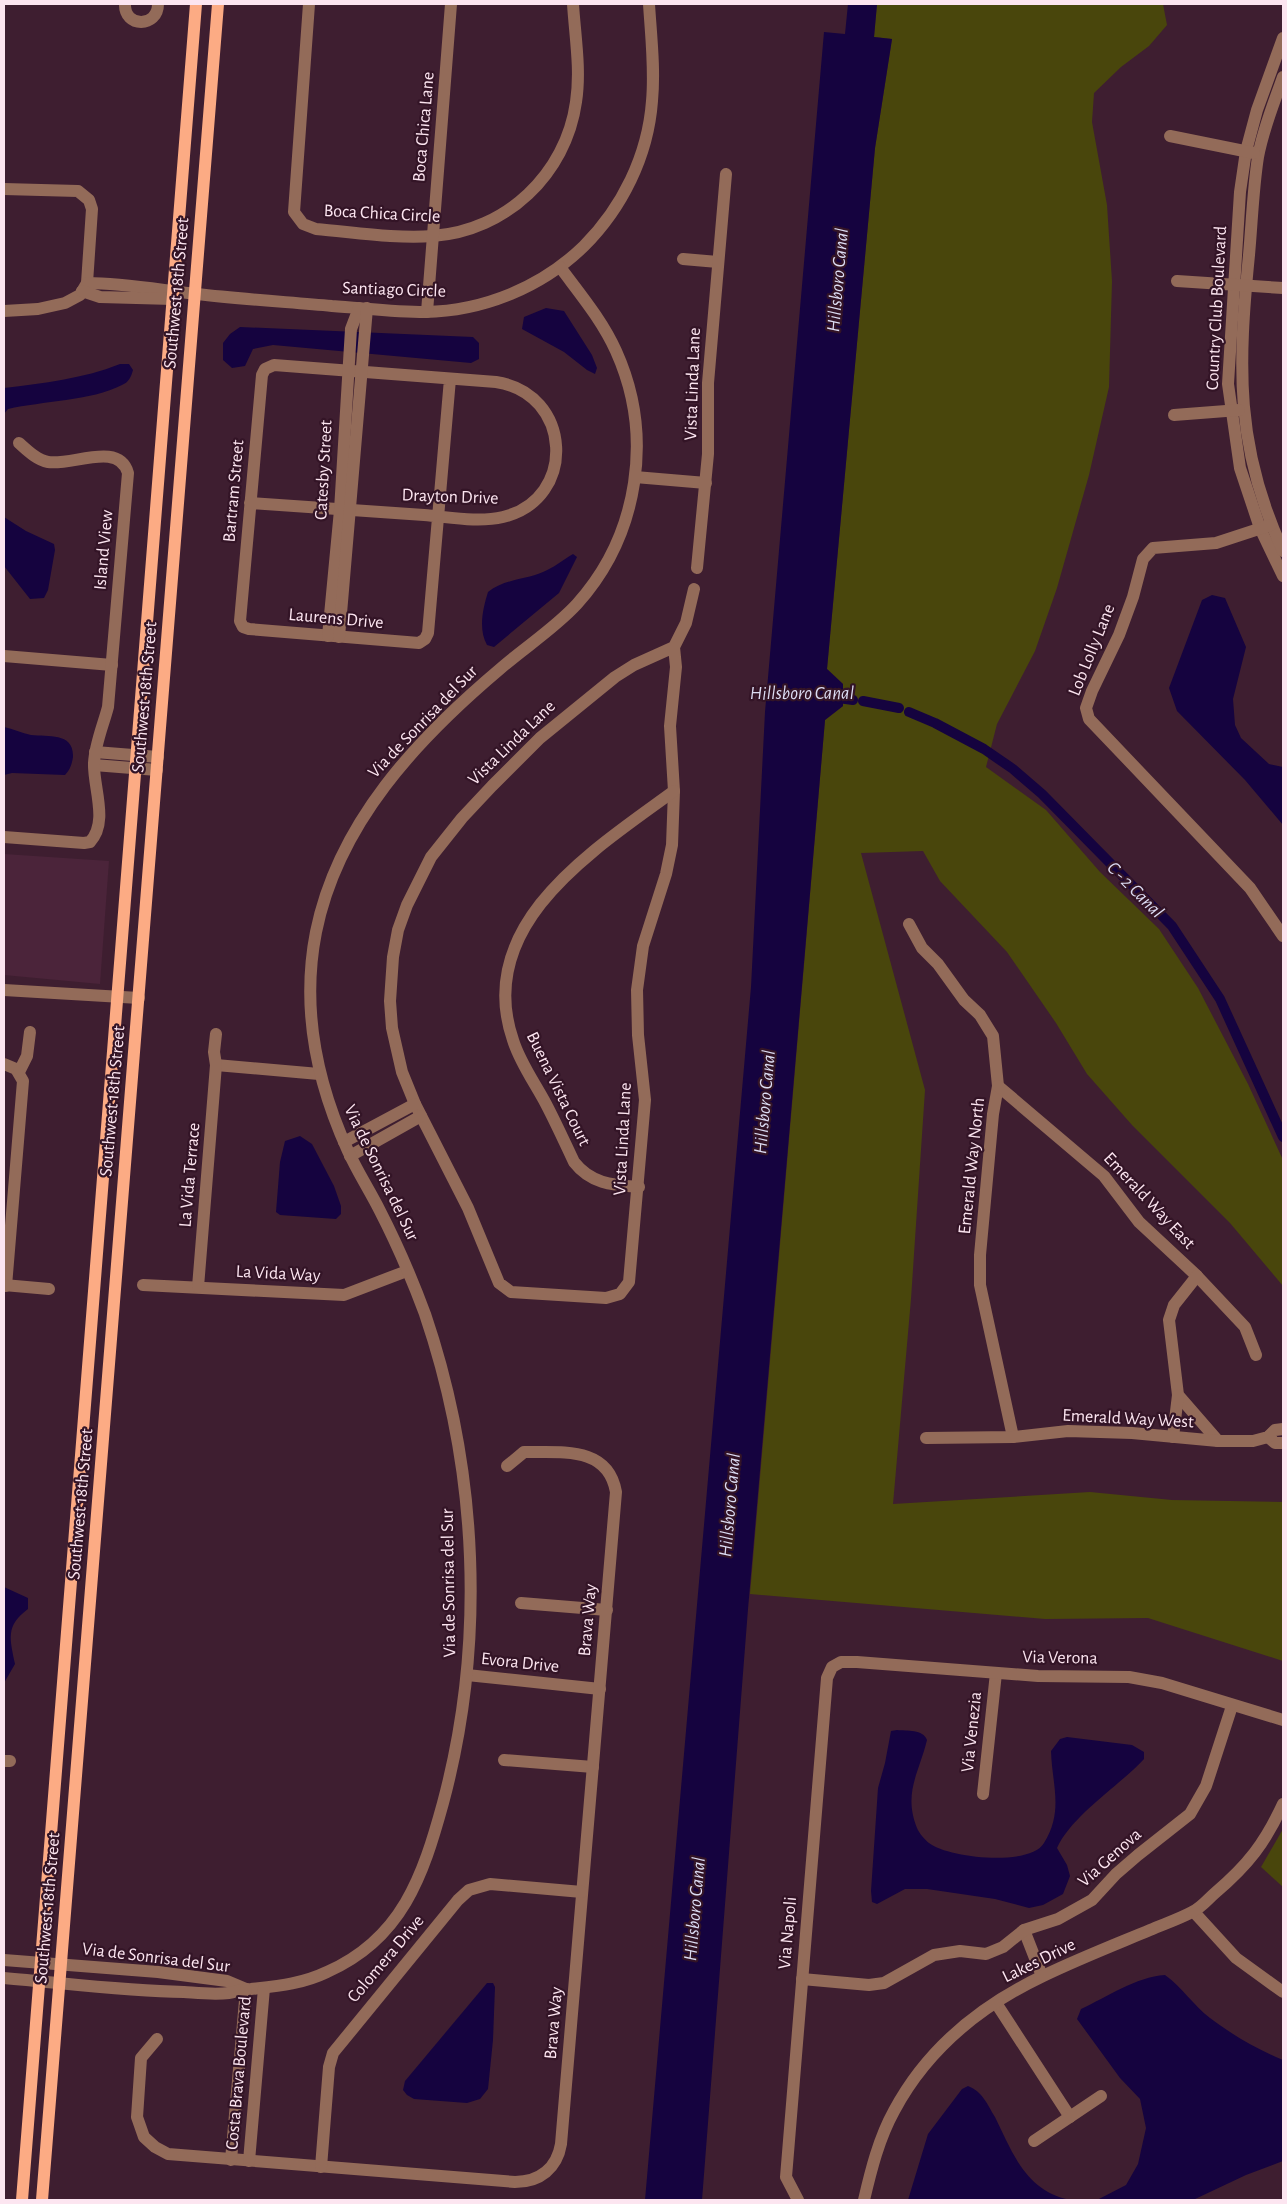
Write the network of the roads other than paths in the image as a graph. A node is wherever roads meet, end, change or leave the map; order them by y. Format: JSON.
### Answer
{"nodes":[{"id":1,"x":125,"y":4,"type":"edge"},
{"id":2,"x":158,"y":4,"type":"edge"},
{"id":3,"x":196,"y":4,"type":"edge"},
{"id":4,"x":218,"y":4,"type":"edge"},
{"id":5,"x":309,"y":4,"type":"edge"},
{"id":6,"x":452,"y":4,"type":"edge"},
{"id":7,"x":573,"y":4,"type":"edge"},
{"id":8,"x":649,"y":4,"type":"edge"},
{"id":9,"x":1283,"y":38,"type":"edge"},
{"id":10,"x":1268,"y":79,"type":"junction"},
{"id":11,"x":1282,"y":81,"type":"edge"},
{"id":12,"x":1170,"y":136,"type":"dead end"},
{"id":13,"x":1253,"y":153,"type":"junction"},
{"id":14,"x":726,"y":174,"type":"dead end"},
{"id":15,"x":4,"y":189,"type":"edge"},
{"id":16,"x":433,"y":236,"type":"junction"},
{"id":17,"x":683,"y":259,"type":"dead end"},
{"id":18,"x":718,"y":262,"type":"junction"},
{"id":19,"x":560,"y":267,"type":"junction"},
{"id":20,"x":1177,"y":281,"type":"dead end"},
{"id":21,"x":1240,"y":285,"type":"junction"},
{"id":22,"x":85,"y":287,"type":"junction"},
{"id":23,"x":1283,"y":288,"type":"edge"},
{"id":24,"x":195,"y":294,"type":"junction"},
{"id":25,"x":174,"y":295,"type":"junction"},
{"id":26,"x":363,"y":308,"type":"junction"},
{"id":27,"x":4,"y":312,"type":"edge"},
{"id":28,"x":427,"y":312,"type":"junction"},
{"id":29,"x":274,"y":365,"type":"joint"},
{"id":30,"x":348,"y":371,"type":"junction"},
{"id":31,"x":361,"y":372,"type":"junction"},
{"id":32,"x":450,"y":379,"type":"junction"},
{"id":33,"x":1237,"y":410,"type":"junction"},
{"id":34,"x":1174,"y":414,"type":"dead end"},
{"id":35,"x":19,"y":443,"type":"dead end"},
{"id":36,"x":636,"y":477,"type":"junction"},
{"id":37,"x":706,"y":483,"type":"junction"},
{"id":38,"x":250,"y":503,"type":"junction"},
{"id":39,"x":345,"y":510,"type":"junction"},
{"id":40,"x":438,"y":516,"type":"junction"},
{"id":41,"x":1266,"y":526,"type":"junction"},
{"id":42,"x":1283,"y":551,"type":"edge"},
{"id":43,"x":697,"y":568,"type":"dead end"},
{"id":44,"x":1283,"y":576,"type":"edge"},
{"id":45,"x":694,"y":590,"type":"dead end"},
{"id":46,"x":243,"y":627,"type":"joint"},
{"id":47,"x":334,"y":636,"type":"junction"},
{"id":48,"x":674,"y":647,"type":"junction"},
{"id":49,"x":4,"y":656,"type":"edge"},
{"id":50,"x":112,"y":665,"type":"junction"},
{"id":51,"x":136,"y":755,"type":"junction"},
{"id":52,"x":158,"y":757,"type":"junction"},
{"id":53,"x":94,"y":758,"type":"junction"},
{"id":54,"x":136,"y":768,"type":"junction"},
{"id":55,"x":157,"y":770,"type":"junction"},
{"id":56,"x":674,"y":791,"type":"junction"},
{"id":57,"x":4,"y":837,"type":"edge"},
{"id":58,"x":909,"y":924,"type":"dead end"},
{"id":59,"x":1283,"y":936,"type":"edge"},
{"id":60,"x":4,"y":990,"type":"edge"},
{"id":61,"x":117,"y":997,"type":"junction"},
{"id":62,"x":139,"y":998,"type":"junction"},
{"id":63,"x":30,"y":1032,"type":"dead end"},
{"id":64,"x":216,"y":1034,"type":"dead end"},
{"id":65,"x":4,"y":1064,"type":"edge"},
{"id":66,"x":216,"y":1065,"type":"junction"},
{"id":67,"x":19,"y":1072,"type":"junction"},
{"id":68,"x":320,"y":1074,"type":"junction"},
{"id":69,"x":998,"y":1086,"type":"junction"},
{"id":70,"x":415,"y":1104,"type":"junction"},
{"id":71,"x":421,"y":1116,"type":"junction"},
{"id":72,"x":344,"y":1142,"type":"junction"},
{"id":73,"x":350,"y":1156,"type":"junction"},
{"id":74,"x":638,"y":1187,"type":"junction"},
{"id":75,"x":407,"y":1271,"type":"junction"},
{"id":76,"x":1197,"y":1276,"type":"junction"},
{"id":77,"x":144,"y":1285,"type":"dead end"},
{"id":78,"x":5,"y":1286,"type":"edge"},
{"id":79,"x":198,"y":1287,"type":"junction"},
{"id":80,"x":49,"y":1289,"type":"dead end"},
{"id":81,"x":1256,"y":1355,"type":"dead end"},
{"id":82,"x":1178,"y":1395,"type":"junction"},
{"id":83,"x":1283,"y":1429,"type":"edge"},
{"id":84,"x":1174,"y":1437,"type":"junction"},
{"id":85,"x":1268,"y":1437,"type":"junction"},
{"id":86,"x":926,"y":1438,"type":"dead end"},
{"id":87,"x":1013,"y":1438,"type":"junction"},
{"id":88,"x":1218,"y":1441,"type":"junction"},
{"id":89,"x":1283,"y":1443,"type":"edge"},
{"id":90,"x":507,"y":1466,"type":"dead end"},
{"id":91,"x":520,"y":1603,"type":"dead end"},
{"id":92,"x":607,"y":1610,"type":"junction"},
{"id":93,"x":832,"y":1667,"type":"joint"},
{"id":94,"x":996,"y":1673,"type":"junction"},
{"id":95,"x":467,"y":1675,"type":"junction"},
{"id":96,"x":600,"y":1689,"type":"junction"},
{"id":97,"x":1232,"y":1706,"type":"junction"},
{"id":98,"x":1283,"y":1720,"type":"edge"},
{"id":99,"x":504,"y":1760,"type":"dead end"},
{"id":100,"x":593,"y":1767,"type":"junction"},
{"id":101,"x":983,"y":1794,"type":"dead end"},
{"id":102,"x":1283,"y":1804,"type":"edge"},
{"id":103,"x":582,"y":1892,"type":"junction"},
{"id":104,"x":1194,"y":1912,"type":"junction"},
{"id":105,"x":1024,"y":1930,"type":"junction"},
{"id":106,"x":4,"y":1960,"type":"edge"},
{"id":107,"x":41,"y":1962,"type":"junction"},
{"id":108,"x":62,"y":1964,"type":"junction"},
{"id":109,"x":1042,"y":1976,"type":"junction"},
{"id":110,"x":4,"y":1978,"type":"edge"},
{"id":111,"x":802,"y":1979,"type":"junction"},
{"id":112,"x":39,"y":1981,"type":"junction"},
{"id":113,"x":60,"y":1983,"type":"junction"},
{"id":114,"x":264,"y":1988,"type":"junction"},
{"id":115,"x":246,"y":1989,"type":"junction"},
{"id":116,"x":1283,"y":1992,"type":"edge"},
{"id":117,"x":996,"y":2003,"type":"junction"},
{"id":118,"x":157,"y":2039,"type":"dead end"},
{"id":119,"x":1101,"y":2096,"type":"dead end"},
{"id":120,"x":1070,"y":2117,"type":"junction"},
{"id":121,"x":1034,"y":2141,"type":"dead end"},
{"id":122,"x":231,"y":2160,"type":"junction"},
{"id":123,"x":249,"y":2161,"type":"junction"},
{"id":124,"x":322,"y":2167,"type":"junction"},
{"id":125,"x":22,"y":2200,"type":"edge"},
{"id":126,"x":42,"y":2200,"type":"edge"},
{"id":127,"x":798,"y":2200,"type":"edge"},
{"id":128,"x":864,"y":2200,"type":"edge"}],
"edges":[{"from":1,"to":2,"type":"street"},
{"from":3,"to":25,"type":"main road","name":"Southwest 18th Street"},
{"from":4,"to":24,"type":"main road","name":"Southwest 18th Street"},
{"from":5,"to":16,"type":"street","name":"Boca Chica Circle"},
{"from":6,"to":16,"type":"street","name":"Boca Chica Lane"},
{"from":7,"to":16,"type":"street","name":"Boca Chica Circle"},
{"from":8,"to":19,"type":"street","name":"Santiago Circle"},
{"from":9,"to":10,"type":"street","name":"Country Club Boulevard"},
{"from":10,"to":11,"type":"street"},
{"from":10,"to":13,"type":"street","name":"Country Club Boulevard"},
{"from":11,"to":13,"type":"street","name":"Country Club Boulevard"},
{"from":12,"to":13,"type":"street"},
{"from":13,"to":21,"type":"street","name":"Country Club Boulevard"},
{"from":14,"to":18,"type":"street","name":"Vista Linda Lane"},
{"from":15,"to":22,"type":"street"},
{"from":16,"to":28,"type":"street","name":"Boca Chica Lane"},
{"from":17,"to":18,"type":"street"},
{"from":18,"to":37,"type":"street","name":"Vista Linda Lane"},
{"from":19,"to":28,"type":"street","name":"Santiago Circle"},
{"from":19,"to":36,"type":"street","name":"Via de Sonrisa del Sur"},
{"from":20,"to":21,"type":"street"},
{"from":21,"to":23,"type":"street"},
{"from":21,"to":33,"type":"street","name":"Country Club Boulevard"},
{"from":22,"to":25,"type":"street","name":"Santiago Circle"},
{"from":22,"to":27,"type":"street"},
{"from":24,"to":25,"type":"street","name":"Santiago Circle"},
{"from":24,"to":26,"type":"street","name":"Santiago Circle"},
{"from":24,"to":52,"type":"main road","name":"Southwest 18th Street"},
{"from":25,"to":51,"type":"main road","name":"Southwest 18th Street"},
{"from":26,"to":28,"type":"street","name":"Santiago Circle"},
{"from":26,"to":30,"type":"street","name":"Catesby Street"},
{"from":26,"to":31,"type":"street","name":"Catesby Street"},
{"from":29,"to":30,"type":"street","name":"Drayton Drive"},
{"from":29,"to":38,"type":"street","name":"Bartram Street"},
{"from":30,"to":31,"type":"street","name":"Drayton Drive"},
{"from":30,"to":39,"type":"street","name":"Catesby Street"},
{"from":31,"to":32,"type":"street","name":"Drayton Drive"},
{"from":31,"to":39,"type":"street","name":"Catesby Street"},
{"from":32,"to":40,"type":"street"},
{"from":32,"to":40,"type":"street","name":"Drayton Drive"},
{"from":33,"to":34,"type":"street"},
{"from":33,"to":41,"type":"street","name":"Country Club Boulevard"},
{"from":35,"to":50,"type":"street","name":"Island View"},
{"from":36,"to":37,"type":"street"},
{"from":36,"to":68,"type":"street","name":"Via de Sonrisa del Sur"},
{"from":37,"to":43,"type":"street","name":"Vista Linda Lane"},
{"from":38,"to":39,"type":"street","name":"Drayton Drive"},
{"from":38,"to":46,"type":"street","name":"Bartram Street"},
{"from":39,"to":40,"type":"street","name":"Drayton Drive"},
{"from":39,"to":47,"type":"street","name":"Catesby Street"},
{"from":40,"to":47,"type":"street","name":"Laurens Drive"},
{"from":41,"to":42,"type":"street","name":"Country Club Boulevard"},
{"from":41,"to":44,"type":"street","name":"Country Club Boulevard"},
{"from":41,"to":59,"type":"street","name":"Lob Lolly Lane"},
{"from":45,"to":48,"type":"street"},
{"from":46,"to":47,"type":"street","name":"Laurens Drive"},
{"from":48,"to":56,"type":"street","name":"Vista Linda Lane"},
{"from":48,"to":70,"type":"street","name":"Vista Linda Lane"},
{"from":49,"to":50,"type":"street"},
{"from":50,"to":53,"type":"street","name":"Island View"},
{"from":51,"to":52,"type":"street"},
{"from":51,"to":53,"type":"street"},
{"from":51,"to":54,"type":"main road","name":"Southwest 18th Street"},
{"from":52,"to":55,"type":"main road","name":"Southwest 18th Street"},
{"from":53,"to":54,"type":"street"},
{"from":53,"to":57,"type":"street","name":"Island View"},
{"from":54,"to":55,"type":"street"},
{"from":54,"to":61,"type":"main road","name":"Southwest 18th Street"},
{"from":55,"to":62,"type":"main road","name":"Southwest 18th Street"},
{"from":56,"to":74,"type":"street","name":"Vista Linda Lane"},
{"from":56,"to":74,"type":"street","name":"Buena Vista Court"},
{"from":58,"to":69,"type":"street","name":"Emerald Way North"},
{"from":60,"to":61,"type":"street"},
{"from":61,"to":62,"type":"street"},
{"from":61,"to":107,"type":"main road","name":"Southwest 18th Street"},
{"from":62,"to":108,"type":"main road","name":"Southwest 18th Street"},
{"from":63,"to":67,"type":"street"},
{"from":64,"to":66,"type":"street","name":"La Vida Terrace"},
{"from":65,"to":67,"type":"street"},
{"from":66,"to":68,"type":"street"},
{"from":66,"to":79,"type":"street","name":"La Vida Terrace"},
{"from":67,"to":78,"type":"street"},
{"from":68,"to":72,"type":"street","name":"Via de Sonrisa del Sur"},
{"from":69,"to":76,"type":"street","name":"Emerald Way East"},
{"from":69,"to":87,"type":"street","name":"Emerald Way North"},
{"from":70,"to":71,"type":"street","name":"Vista Linda Lane"},
{"from":70,"to":72,"type":"street"},
{"from":71,"to":73,"type":"street"},
{"from":71,"to":74,"type":"street","name":"Vista Linda Lane"},
{"from":72,"to":73,"type":"street","name":"Via de Sonrisa del Sur"},
{"from":73,"to":75,"type":"street","name":"Via de Sonrisa del Sur"},
{"from":75,"to":79,"type":"street","name":"La Vida Way"},
{"from":75,"to":95,"type":"street","name":"Via de Sonrisa del Sur"},
{"from":76,"to":81,"type":"street","name":"Emerald Way East"},
{"from":76,"to":82,"type":"street"},
{"from":77,"to":79,"type":"street","name":"La Vida Way"},
{"from":78,"to":80,"type":"street"},
{"from":82,"to":84,"type":"street"},
{"from":82,"to":88,"type":"street"},
{"from":83,"to":85,"type":"street","name":"Emerald Way West"},
{"from":84,"to":87,"type":"street","name":"Emerald Way West"},
{"from":84,"to":88,"type":"street","name":"Emerald Way West"},
{"from":85,"to":88,"type":"street","name":"Emerald Way West"},
{"from":85,"to":89,"type":"street"},
{"from":86,"to":87,"type":"street","name":"Emerald Way West"},
{"from":90,"to":92,"type":"street","name":"Brava Way"},
{"from":91,"to":92,"type":"street"},
{"from":92,"to":96,"type":"street","name":"Brava Way"},
{"from":93,"to":94,"type":"street","name":"Via Verona"},
{"from":93,"to":111,"type":"street","name":"Via Napoli"},
{"from":94,"to":97,"type":"street","name":"Via Verona"},
{"from":94,"to":101,"type":"street","name":"Via Venezia"},
{"from":95,"to":96,"type":"street","name":"Evora Drive"},
{"from":95,"to":114,"type":"street","name":"Via de Sonrisa del Sur"},
{"from":96,"to":100,"type":"street","name":"Brava Way"},
{"from":97,"to":98,"type":"street","name":"Via Verona"},
{"from":97,"to":105,"type":"street","name":"Via Genova"},
{"from":99,"to":100,"type":"street"},
{"from":100,"to":103,"type":"street","name":"Brava Way"},
{"from":102,"to":104,"type":"street","name":"Lakes Drive"},
{"from":103,"to":124,"type":"street","name":"Colomera Drive"},
{"from":103,"to":124,"type":"street","name":"Brava Way"},
{"from":104,"to":109,"type":"street","name":"Lakes Drive"},
{"from":104,"to":116,"type":"street"},
{"from":105,"to":109,"type":"street"},
{"from":105,"to":111,"type":"street","name":"Via Genova"},
{"from":106,"to":107,"type":"street","name":"Via de Sonrisa del Sur"},
{"from":107,"to":108,"type":"street","name":"Via de Sonrisa del Sur"},
{"from":107,"to":112,"type":"main road","name":"Southwest 18th Street"},
{"from":108,"to":113,"type":"main road","name":"Southwest 18th Street"},
{"from":108,"to":115,"type":"street","name":"Via de Sonrisa del Sur"},
{"from":109,"to":117,"type":"street","name":"Lakes Drive"},
{"from":110,"to":112,"type":"street","name":"Via de Sonrisa del Sur"},
{"from":111,"to":127,"type":"street","name":"Via Napoli"},
{"from":112,"to":113,"type":"street","name":"Via de Sonrisa del Sur"},
{"from":112,"to":125,"type":"main road","name":"Southwest 18th Street"},
{"from":113,"to":115,"type":"street","name":"Via de Sonrisa del Sur"},
{"from":113,"to":126,"type":"main road","name":"Southwest 18th Street"},
{"from":114,"to":115,"type":"street","name":"Via de Sonrisa del Sur"},
{"from":114,"to":123,"type":"street","name":"Costa Brava Boulevard"},
{"from":115,"to":122,"type":"street","name":"Costa Brava Boulevard"},
{"from":117,"to":120,"type":"street"},
{"from":117,"to":128,"type":"street","name":"Lakes Drive"},
{"from":118,"to":122,"type":"street","name":"Brava Way"},
{"from":119,"to":120,"type":"street"},
{"from":120,"to":121,"type":"street"},
{"from":122,"to":123,"type":"street","name":"Brava Way"},
{"from":123,"to":124,"type":"street","name":"Brava Way"}]}
